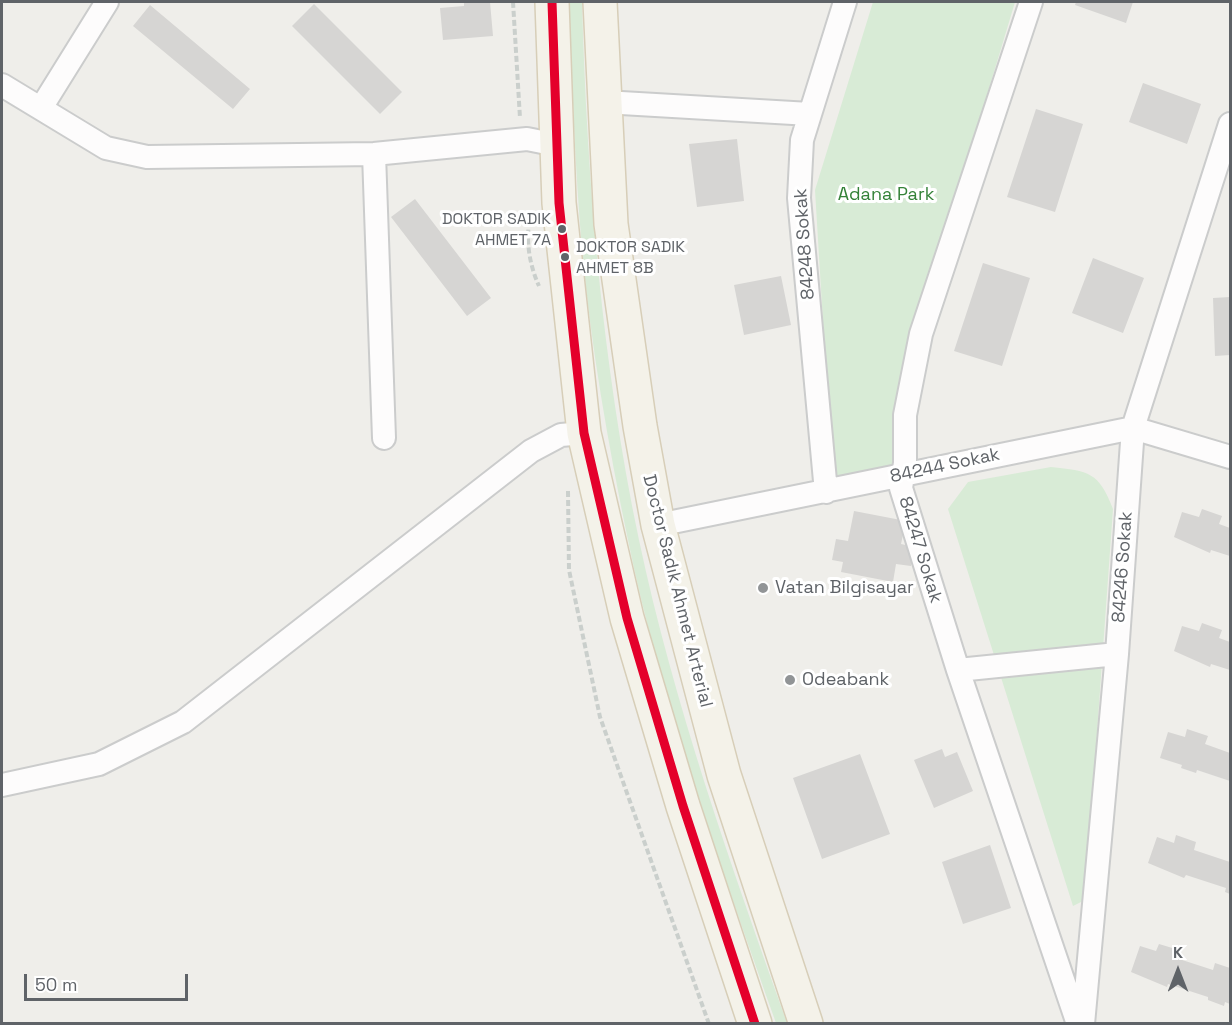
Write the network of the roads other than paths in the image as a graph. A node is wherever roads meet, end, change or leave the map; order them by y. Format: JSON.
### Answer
{"nodes":[{"id":1,"x":107,"y":2,"type":"edge"},
{"id":2,"x":552,"y":2,"type":"edge"},
{"id":3,"x":600,"y":2,"type":"edge"},
{"id":4,"x":845,"y":2,"type":"edge"},
{"id":5,"x":1031,"y":2,"type":"edge"},
{"id":6,"x":2,"y":85,"type":"edge"},
{"id":7,"x":604,"y":102,"type":"junction"},
{"id":8,"x":41,"y":108,"type":"junction"},
{"id":9,"x":810,"y":114,"type":"junction"},
{"id":10,"x":1230,"y":124,"type":"edge"},
{"id":11,"x":557,"y":145,"type":"junction"},
{"id":12,"x":374,"y":154,"type":"junction"},
{"id":13,"x":1133,"y":428,"type":"junction"},
{"id":14,"x":584,"y":432,"type":"junction"},
{"id":15,"x":384,"y":438,"type":"dead end"},
{"id":16,"x":1230,"y":457,"type":"edge"},
{"id":17,"x":904,"y":474,"type":"junction"},
{"id":18,"x":826,"y":492,"type":"junction"},
{"id":19,"x":658,"y":525,"type":"junction"},
{"id":20,"x":1117,"y":654,"type":"junction"},
{"id":21,"x":958,"y":670,"type":"junction"},
{"id":22,"x":3,"y":782,"type":"edge"},
{"id":23,"x":754,"y":1023,"type":"edge"},
{"id":24,"x":806,"y":1023,"type":"edge"},
{"id":25,"x":1078,"y":1023,"type":"edge"},
{"id":26,"x":1083,"y":1023,"type":"edge"}],
"edges":[{"from":1,"to":8,"type":"street"},
{"from":2,"to":11,"type":"main road"},
{"from":3,"to":7,"type":"main road","name":"Doctor Sadık Ahmet Arterial"},
{"from":4,"to":9,"type":"street","name":"84248 Sokak"},
{"from":5,"to":17,"type":"street","name":"84247 Sokak"},
{"from":6,"to":8,"type":"street"},
{"from":7,"to":9,"type":"street"},
{"from":7,"to":19,"type":"main road","name":"Doctor Sadık Ahmet Arterial"},
{"from":8,"to":12,"type":"street"},
{"from":9,"to":18,"type":"street","name":"84248 Sokak"},
{"from":10,"to":13,"type":"street","name":"84246 Sokak"},
{"from":11,"to":12,"type":"street"},
{"from":11,"to":14,"type":"main road"},
{"from":12,"to":15,"type":"street"},
{"from":13,"to":16,"type":"street","name":"84244 Sokak"},
{"from":13,"to":17,"type":"street","name":"84244 Sokak"},
{"from":13,"to":20,"type":"street","name":"84246 Sokak"},
{"from":14,"to":22,"type":"street"},
{"from":14,"to":23,"type":"main road"},
{"from":17,"to":18,"type":"street","name":"84244 Sokak"},
{"from":17,"to":21,"type":"street","name":"84247 Sokak"},
{"from":18,"to":19,"type":"street","name":"84244 Sokak"},
{"from":19,"to":24,"type":"main road","name":"Doctor Sadık Ahmet Arterial"},
{"from":20,"to":21,"type":"street"},
{"from":20,"to":26,"type":"street","name":"84246 Sokak"},
{"from":21,"to":25,"type":"street","name":"84247 Sokak"}]}
